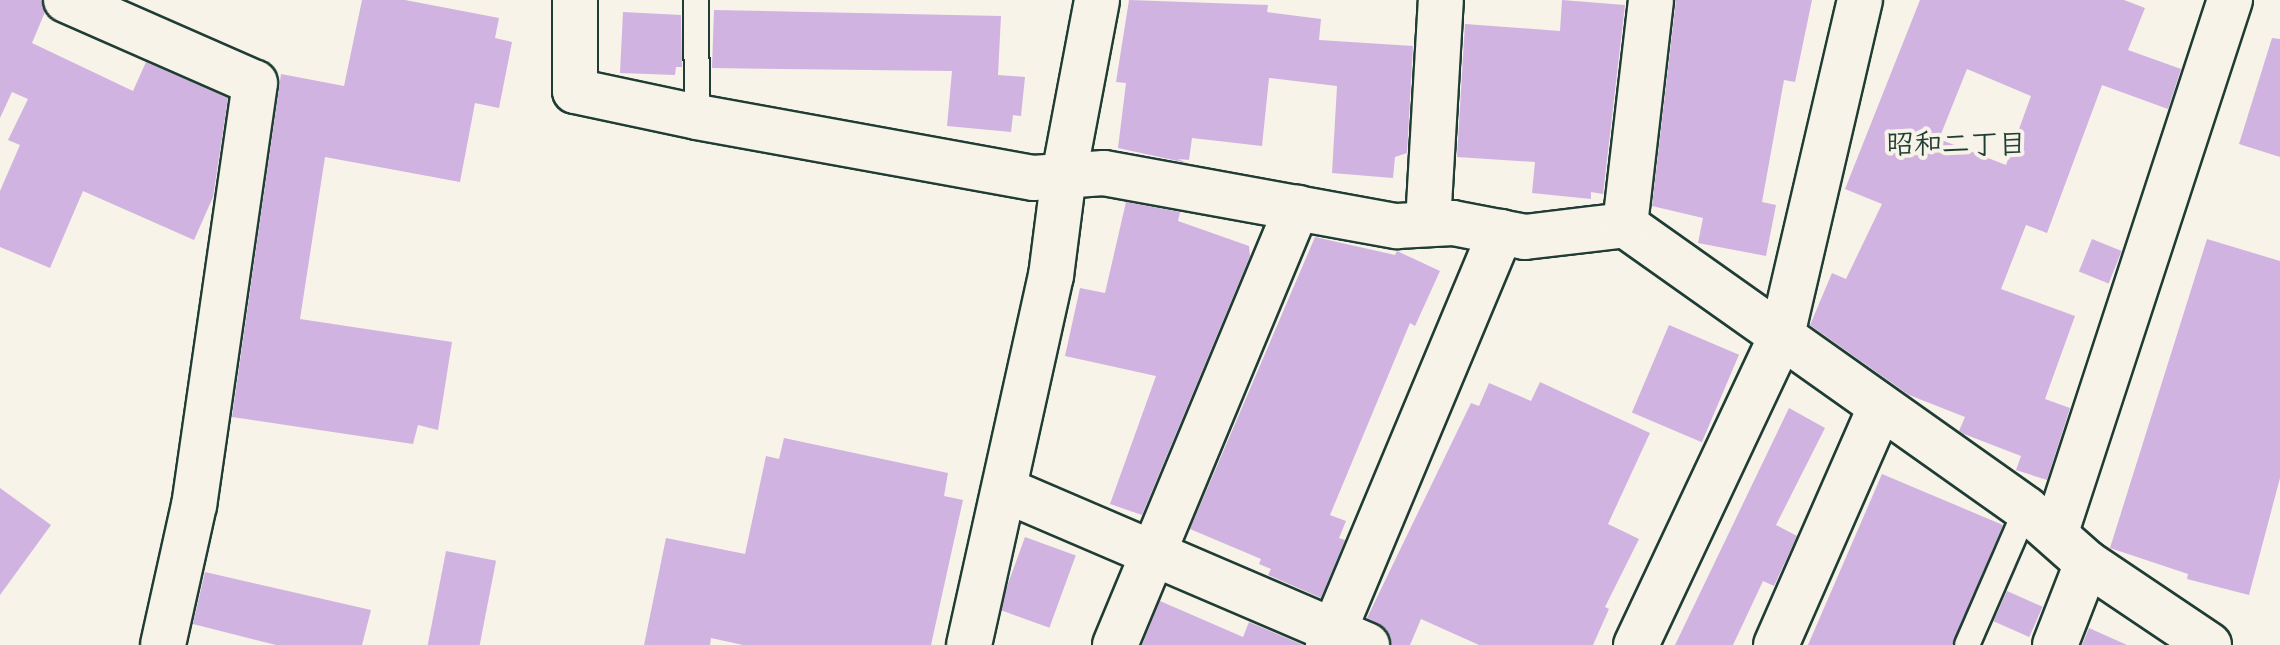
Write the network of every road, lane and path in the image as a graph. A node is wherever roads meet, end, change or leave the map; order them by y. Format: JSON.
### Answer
{"nodes":[{"id":1,"x":66,"y":0,"type":"edge"},
{"id":2,"x":575,"y":0,"type":"edge"},
{"id":3,"x":696,"y":0,"type":"edge"},
{"id":4,"x":1097,"y":0,"type":"edge"},
{"id":5,"x":1441,"y":0,"type":"edge"},
{"id":6,"x":1651,"y":0,"type":"edge"},
{"id":7,"x":1860,"y":0,"type":"edge"},
{"id":8,"x":2230,"y":0,"type":"edge"},
{"id":9,"x":697,"y":117,"type":"junction"},
{"id":10,"x":1064,"y":175,"type":"junction"},
{"id":11,"x":1297,"y":207,"type":"junction"},
{"id":12,"x":1428,"y":223,"type":"junction"},
{"id":13,"x":1625,"y":225,"type":"junction"},
{"id":14,"x":1501,"y":232,"type":"junction"},
{"id":15,"x":1782,"y":335,"type":"junction"},
{"id":16,"x":1880,"y":408,"type":"junction"},
{"id":17,"x":1005,"y":490,"type":"junction"},
{"id":18,"x":2041,"y":521,"type":"junction"},
{"id":19,"x":1153,"y":554,"type":"junction"},
{"id":20,"x":2087,"y":563,"type":"junction"},
{"id":21,"x":1343,"y":640,"type":"edge"},
{"id":22,"x":163,"y":645,"type":"edge"},
{"id":23,"x":969,"y":645,"type":"edge"},
{"id":24,"x":1115,"y":645,"type":"edge"},
{"id":25,"x":1636,"y":645,"type":"edge"},
{"id":26,"x":1776,"y":645,"type":"edge"},
{"id":27,"x":1967,"y":645,"type":"edge"},
{"id":28,"x":2055,"y":645,"type":"edge"},
{"id":29,"x":2209,"y":645,"type":"edge"}],
"edges":[{"from":1,"to":22,"type":"street"},
{"from":2,"to":9,"type":"street"},
{"from":3,"to":9,"type":"lane"},
{"from":4,"to":10,"type":"street"},
{"from":5,"to":12,"type":"street"},
{"from":6,"to":13,"type":"street"},
{"from":7,"to":15,"type":"street"},
{"from":8,"to":18,"type":"street"},
{"from":9,"to":10,"type":"street"},
{"from":10,"to":11,"type":"street"},
{"from":10,"to":17,"type":"street"},
{"from":11,"to":12,"type":"street"},
{"from":11,"to":19,"type":"street"},
{"from":12,"to":14,"type":"street"},
{"from":13,"to":14,"type":"street"},
{"from":13,"to":15,"type":"street"},
{"from":14,"to":21,"type":"street"},
{"from":15,"to":16,"type":"street"},
{"from":15,"to":25,"type":"street"},
{"from":16,"to":18,"type":"street"},
{"from":16,"to":26,"type":"street"},
{"from":17,"to":19,"type":"street"},
{"from":17,"to":23,"type":"street"},
{"from":18,"to":20,"type":"street"},
{"from":18,"to":27,"type":"lane"},
{"from":19,"to":21,"type":"street"},
{"from":19,"to":24,"type":"street"},
{"from":20,"to":28,"type":"street"},
{"from":20,"to":29,"type":"street"}]}
